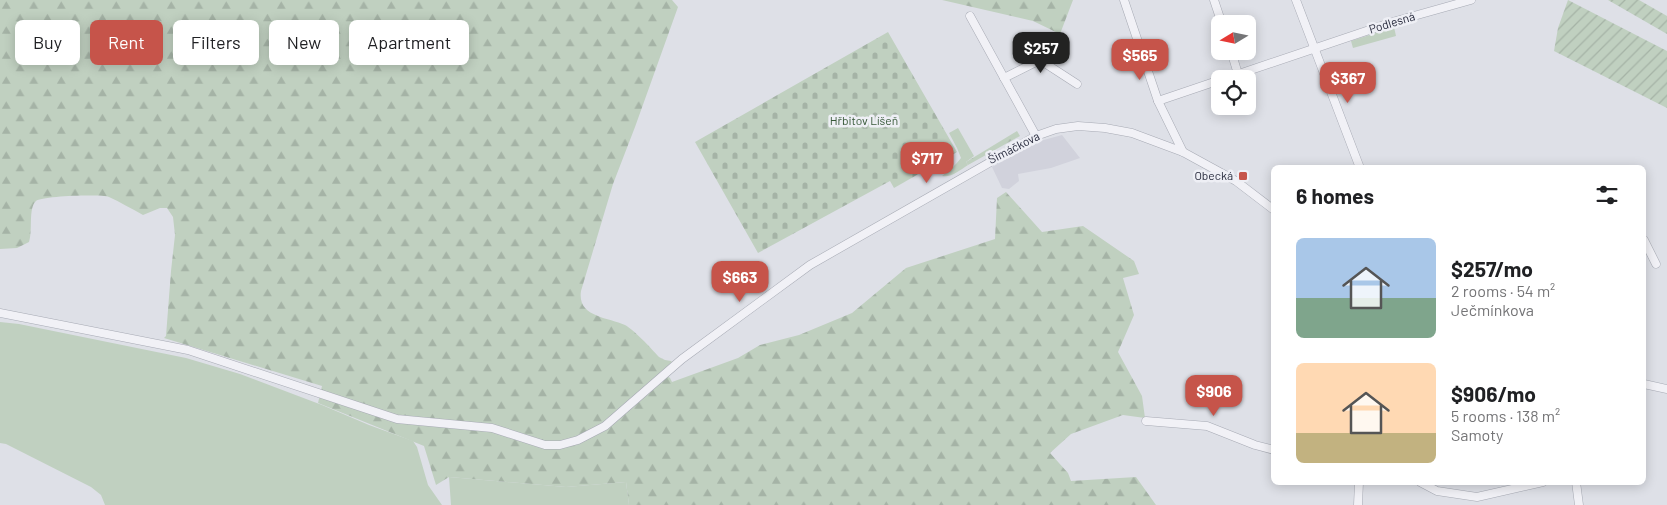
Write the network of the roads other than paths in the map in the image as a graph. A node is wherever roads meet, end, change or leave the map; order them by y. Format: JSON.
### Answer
{"nodes":[{"id":1,"x":1124,"y":0,"type":"edge"},
{"id":2,"x":1214,"y":0,"type":"edge"},
{"id":3,"x":1296,"y":0,"type":"edge"},
{"id":4,"x":1471,"y":0,"type":"edge"},
{"id":5,"x":1219,"y":15,"type":"edge"},
{"id":6,"x":970,"y":16,"type":"dead end"},
{"id":7,"x":1314,"y":48,"type":"junction"},
{"id":8,"x":1250,"y":70,"type":"edge"},
{"id":9,"x":1004,"y":78,"type":"junction"},
{"id":10,"x":1211,"y":83,"type":"edge"},
{"id":11,"x":1077,"y":84,"type":"dead end"},
{"id":12,"x":1158,"y":101,"type":"junction"},
{"id":13,"x":1036,"y":136,"type":"junction"},
{"id":14,"x":1183,"y":152,"type":"junction"},
{"id":15,"x":1359,"y":165,"type":"edge"},
{"id":16,"x":1271,"y":207,"type":"edge"},
{"id":17,"x":1646,"y":244,"type":"edge"},
{"id":18,"x":1656,"y":264,"type":"dead end"},
{"id":19,"x":0,"y":313,"type":"edge"},
{"id":20,"x":1646,"y":384,"type":"edge"},
{"id":21,"x":1667,"y":389,"type":"edge"},
{"id":22,"x":1146,"y":421,"type":"dead end"},
{"id":23,"x":1271,"y":449,"type":"edge"},
{"id":24,"x":1359,"y":485,"type":"edge"},
{"id":25,"x":1426,"y":485,"type":"edge"},
{"id":26,"x":1530,"y":485,"type":"edge"},
{"id":27,"x":1576,"y":485,"type":"edge"},
{"id":28,"x":1358,"y":505,"type":"edge"},
{"id":29,"x":1578,"y":505,"type":"edge"}],
"edges":[{"from":1,"to":12,"type":"street"},
{"from":2,"to":5,"type":"street"},
{"from":3,"to":7,"type":"street"},
{"from":4,"to":7,"type":"street","name":"Podlesná"},
{"from":6,"to":9,"type":"street"},
{"from":7,"to":8,"type":"street","name":"Podlesná"},
{"from":7,"to":15,"type":"street"},
{"from":9,"to":11,"type":"street"},
{"from":9,"to":13,"type":"street"},
{"from":10,"to":12,"type":"street"},
{"from":12,"to":14,"type":"street"},
{"from":13,"to":14,"type":"street","name":"Šimáčkova"},
{"from":13,"to":19,"type":"street","name":"Šimáčkova"},
{"from":14,"to":16,"type":"street","name":"Šimáčkova"},
{"from":17,"to":18,"type":"street"},
{"from":20,"to":21,"type":"street"},
{"from":22,"to":23,"type":"street"},
{"from":24,"to":28,"type":"street"},
{"from":25,"to":26,"type":"street"},
{"from":27,"to":29,"type":"street"}]}
